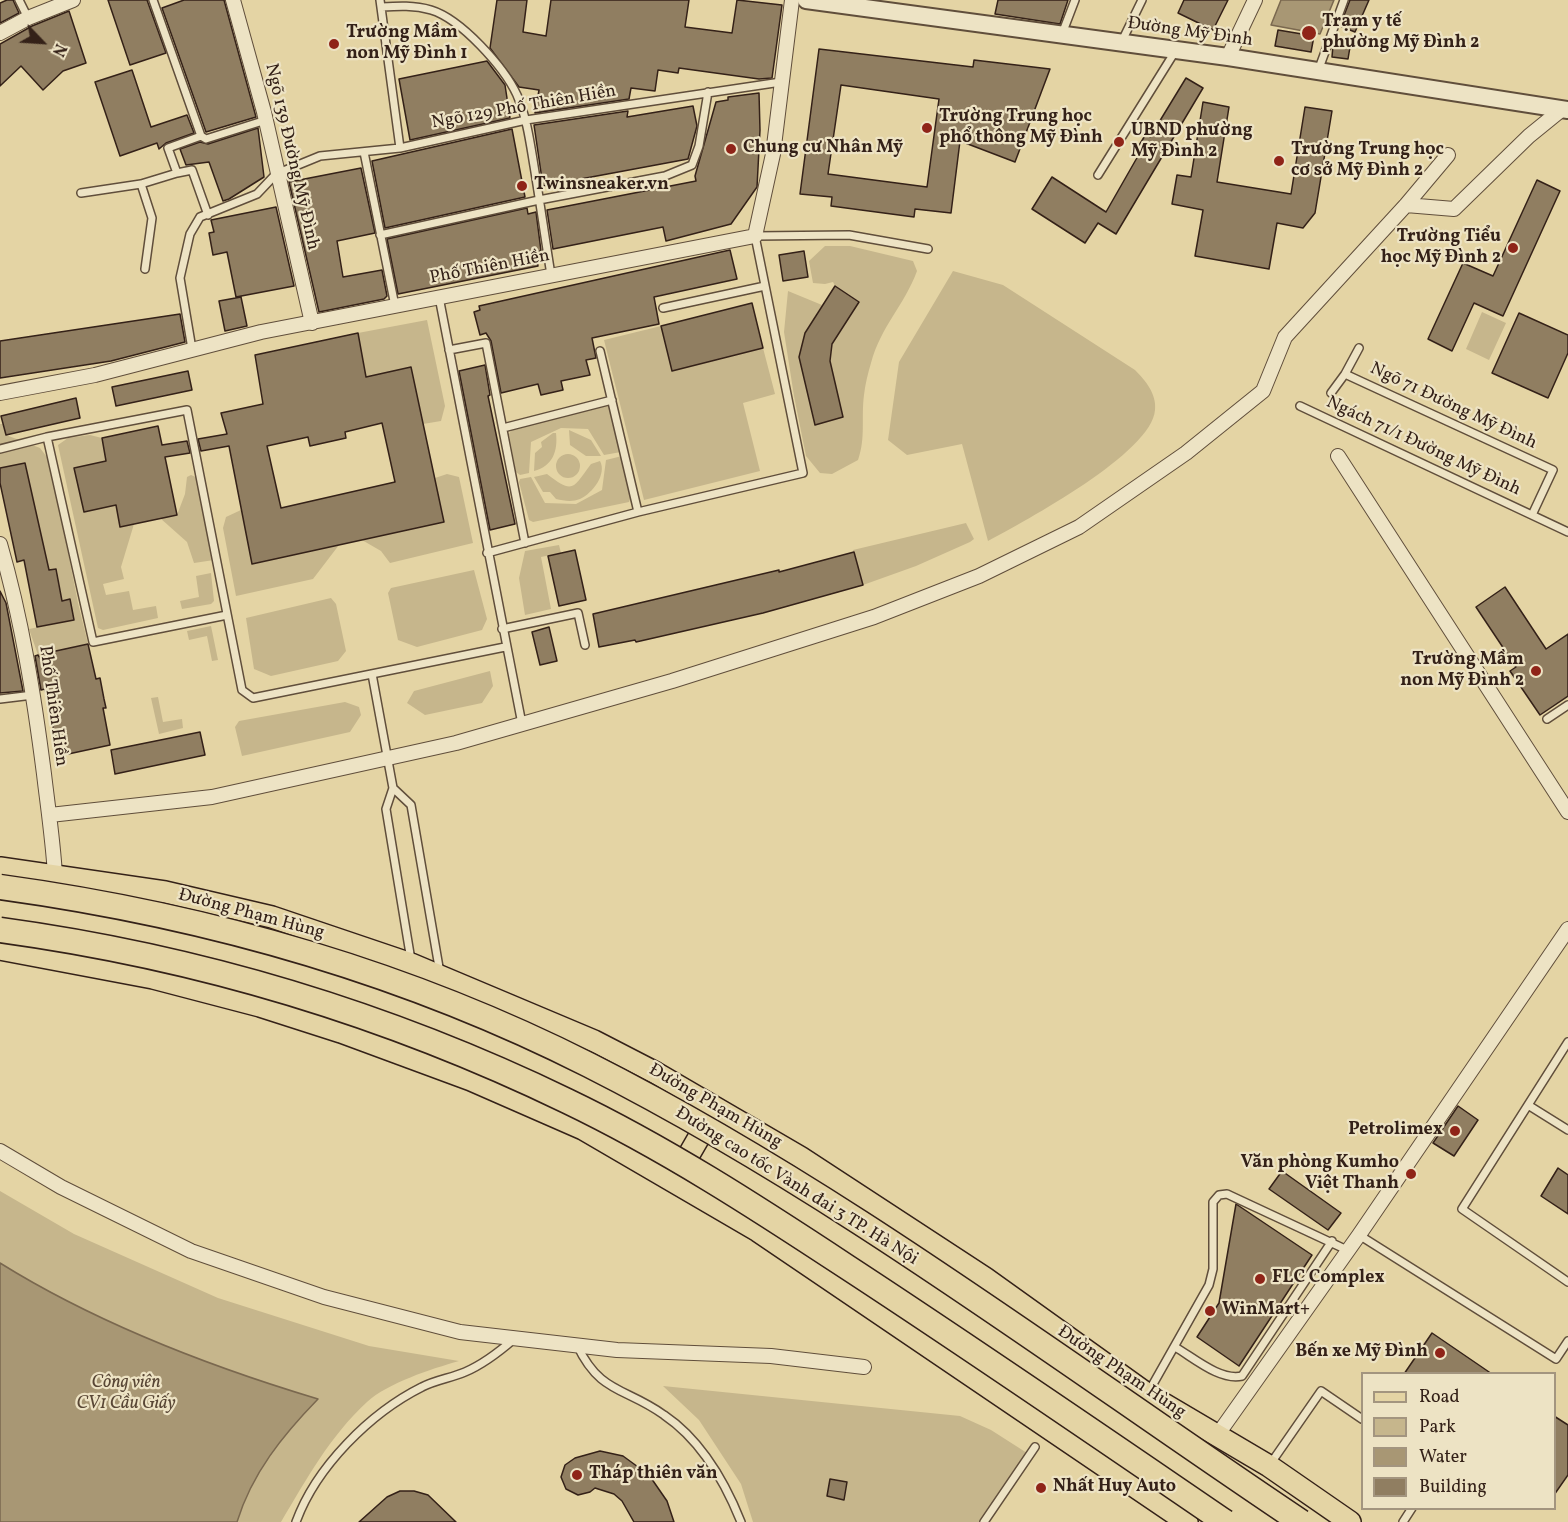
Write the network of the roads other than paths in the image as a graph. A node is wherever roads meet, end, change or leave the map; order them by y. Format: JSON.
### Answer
{"nodes":[{"id":1,"x":20,"y":0,"type":"edge"},
{"id":2,"x":73,"y":0,"type":"edge"},
{"id":3,"x":153,"y":0,"type":"edge"},
{"id":4,"x":233,"y":0,"type":"edge"},
{"id":5,"x":792,"y":0,"type":"edge"},
{"id":6,"x":806,"y":0,"type":"edge"},
{"id":7,"x":1075,"y":0,"type":"edge"},
{"id":8,"x":1142,"y":0,"type":"edge"},
{"id":9,"x":1255,"y":0,"type":"edge"},
{"id":10,"x":1344,"y":0,"type":"edge"},
{"id":11,"x":380,"y":3,"type":"edge"},
{"id":12,"x":28,"y":18,"type":"junction"},
{"id":13,"x":0,"y":33,"type":"edge"},
{"id":14,"x":1061,"y":35,"type":"junction"},
{"id":15,"x":1121,"y":43,"type":"junction"},
{"id":16,"x":1176,"y":50,"type":"junction"},
{"id":17,"x":1228,"y":57,"type":"junction"},
{"id":18,"x":1318,"y":72,"type":"junction"},
{"id":19,"x":781,"y":82,"type":"junction"},
{"id":20,"x":708,"y":92,"type":"junction"},
{"id":21,"x":1564,"y":110,"type":"edge"},
{"id":22,"x":266,"y":120,"type":"junction"},
{"id":23,"x":526,"y":120,"type":"junction"},
{"id":24,"x":201,"y":136,"type":"junction"},
{"id":25,"x":400,"y":148,"type":"junction"},
{"id":26,"x":364,"y":152,"type":"junction"},
{"id":27,"x":1448,"y":155,"type":"dead end"},
{"id":28,"x":177,"y":173,"type":"junction"},
{"id":29,"x":276,"y":174,"type":"junction"},
{"id":30,"x":1098,"y":175,"type":"dead end"},
{"id":31,"x":141,"y":184,"type":"junction"},
{"id":32,"x":81,"y":193,"type":"dead end"},
{"id":33,"x":539,"y":200,"type":"junction"},
{"id":34,"x":1407,"y":205,"type":"junction"},
{"id":35,"x":208,"y":215,"type":"junction"},
{"id":36,"x":380,"y":235,"type":"junction"},
{"id":37,"x":755,"y":236,"type":"junction"},
{"id":38,"x":928,"y":249,"type":"dead end"},
{"id":39,"x":145,"y":269,"type":"dead end"},
{"id":40,"x":551,"y":274,"type":"junction"},
{"id":41,"x":765,"y":286,"type":"junction"},
{"id":42,"x":439,"y":297,"type":"junction"},
{"id":43,"x":395,"y":306,"type":"junction"},
{"id":44,"x":663,"y":308,"type":"dead end"},
{"id":45,"x":312,"y":323,"type":"junction"},
{"id":46,"x":1359,"y":348,"type":"dead end"},
{"id":47,"x":192,"y":350,"type":"junction"},
{"id":48,"x":449,"y":350,"type":"junction"},
{"id":49,"x":600,"y":351,"type":"dead end"},
{"id":50,"x":1346,"y":374,"type":"junction"},
{"id":51,"x":0,"y":393,"type":"edge"},
{"id":52,"x":1331,"y":393,"type":"dead end"},
{"id":53,"x":612,"y":400,"type":"junction"},
{"id":54,"x":1300,"y":406,"type":"dead end"},
{"id":55,"x":502,"y":428,"type":"junction"},
{"id":56,"x":47,"y":437,"type":"junction"},
{"id":57,"x":0,"y":449,"type":"edge"},
{"id":58,"x":1338,"y":456,"type":"dead end"},
{"id":59,"x":638,"y":512,"type":"junction"},
{"id":60,"x":1532,"y":515,"type":"junction"},
{"id":61,"x":1568,"y":532,"type":"edge"},
{"id":62,"x":525,"y":543,"type":"junction"},
{"id":63,"x":0,"y":544,"type":"edge"},
{"id":64,"x":488,"y":553,"type":"junction"},
{"id":65,"x":227,"y":615,"type":"junction"},
{"id":66,"x":502,"y":629,"type":"junction"},
{"id":67,"x":585,"y":645,"type":"dead end"},
{"id":68,"x":505,"y":647,"type":"junction"},
{"id":69,"x":372,"y":674,"type":"junction"},
{"id":70,"x":34,"y":695,"type":"junction"},
{"id":71,"x":0,"y":699,"type":"edge"},
{"id":72,"x":1568,"y":705,"type":"edge"},
{"id":73,"x":1547,"y":719,"type":"dead end"},
{"id":74,"x":522,"y":724,"type":"junction"},
{"id":75,"x":388,"y":758,"type":"junction"},
{"id":76,"x":393,"y":788,"type":"junction"},
{"id":77,"x":1568,"y":812,"type":"edge"},
{"id":78,"x":50,"y":815,"type":"junction"},
{"id":79,"x":0,"y":868,"type":"edge"},
{"id":80,"x":55,"y":875,"type":"junction"},
{"id":81,"x":0,"y":888,"type":"edge"},
{"id":82,"x":0,"y":930,"type":"edge"},
{"id":83,"x":1566,"y":935,"type":"edge"},
{"id":84,"x":0,"y":949,"type":"edge"},
{"id":85,"x":411,"y":964,"type":"junction"},
{"id":86,"x":440,"y":977,"type":"junction"},
{"id":87,"x":1568,"y":1042,"type":"edge"},
{"id":88,"x":1528,"y":1105,"type":"junction"},
{"id":89,"x":717,"y":1108,"type":"junction"},
{"id":90,"x":1568,"y":1130,"type":"edge"},
{"id":91,"x":0,"y":1151,"type":"edge"},
{"id":92,"x":674,"y":1180,"type":"junction"},
{"id":93,"x":1359,"y":1235,"type":"junction"},
{"id":94,"x":1332,"y":1241,"type":"junction"},
{"id":95,"x":1347,"y":1250,"type":"junction"},
{"id":96,"x":1568,"y":1282,"type":"edge"},
{"id":97,"x":515,"y":1338,"type":"junction"},
{"id":98,"x":1568,"y":1341,"type":"edge"},
{"id":99,"x":577,"y":1345,"type":"junction"},
{"id":100,"x":1176,"y":1347,"type":"junction"},
{"id":101,"x":864,"y":1367,"type":"dead end"},
{"id":102,"x":1148,"y":1394,"type":"junction"},
{"id":103,"x":1361,"y":1418,"type":"edge"},
{"id":104,"x":1216,"y":1437,"type":"junction"},
{"id":105,"x":1035,"y":1447,"type":"dead end"},
{"id":106,"x":1269,"y":1466,"type":"junction"},
{"id":107,"x":296,"y":1522,"type":"edge"},
{"id":108,"x":741,"y":1522,"type":"edge"},
{"id":109,"x":984,"y":1522,"type":"edge"},
{"id":110,"x":1186,"y":1522,"type":"edge"},
{"id":111,"x":1225,"y":1522,"type":"edge"},
{"id":112,"x":1301,"y":1522,"type":"edge"},
{"id":113,"x":1350,"y":1522,"type":"edge"}],
"edges":[{"from":1,"to":12,"type":"lane"},
{"from":2,"to":12,"type":"street"},
{"from":3,"to":24,"type":"lane"},
{"from":4,"to":22,"type":"street","name":"Ngõ 139 Đường Mỹ Đình"},
{"from":5,"to":19,"type":"street"},
{"from":6,"to":14,"type":"street","name":"Đường Mỹ Đình"},
{"from":7,"to":14,"type":"lane"},
{"from":8,"to":15,"type":"lane"},
{"from":9,"to":17,"type":"street"},
{"from":10,"to":18,"type":"lane"},
{"from":11,"to":23,"type":"lane"},
{"from":11,"to":25,"type":"lane"},
{"from":12,"to":13,"type":"street"},
{"from":14,"to":15,"type":"street","name":"Đường Mỹ Đình"},
{"from":15,"to":16,"type":"street","name":"Đường Mỹ Đình"},
{"from":16,"to":17,"type":"street","name":"Đường Mỹ Đình"},
{"from":16,"to":30,"type":"lane"},
{"from":17,"to":18,"type":"street","name":"Đường Mỹ Đình"},
{"from":18,"to":21,"type":"street","name":"Đường Mỹ Đình"},
{"from":19,"to":20,"type":"lane","name":"Ngõ 129 Phố Thiên Hiền"},
{"from":19,"to":37,"type":"street"},
{"from":20,"to":23,"type":"lane","name":"Ngõ 129 Phố Thiên Hiền"},
{"from":20,"to":33,"type":"lane"},
{"from":21,"to":34,"type":"street"},
{"from":22,"to":24,"type":"lane"},
{"from":22,"to":29,"type":"street","name":"Ngõ 139 Đường Mỹ Đình"},
{"from":23,"to":25,"type":"lane","name":"Ngõ 129 Phố Thiên Hiền"},
{"from":23,"to":33,"type":"lane"},
{"from":24,"to":28,"type":"lane"},
{"from":25,"to":26,"type":"lane","name":"Ngõ 129 Phố Thiên Hiền"},
{"from":26,"to":29,"type":"lane","name":"Ngõ 129 Phố Thiên Hiền"},
{"from":26,"to":36,"type":"lane"},
{"from":27,"to":34,"type":"street"},
{"from":28,"to":31,"type":"lane"},
{"from":28,"to":35,"type":"lane"},
{"from":29,"to":35,"type":"lane"},
{"from":29,"to":45,"type":"street","name":"Ngõ 139 Đường Mỹ Đình"},
{"from":31,"to":32,"type":"lane"},
{"from":31,"to":39,"type":"lane"},
{"from":33,"to":36,"type":"lane"},
{"from":33,"to":40,"type":"lane"},
{"from":34,"to":74,"type":"street"},
{"from":35,"to":47,"type":"lane"},
{"from":36,"to":43,"type":"lane"},
{"from":37,"to":38,"type":"lane"},
{"from":37,"to":40,"type":"street","name":"Phố Thiên Hiền"},
{"from":37,"to":41,"type":"lane"},
{"from":40,"to":42,"type":"street","name":"Phố Thiên Hiền"},
{"from":41,"to":44,"type":"lane"},
{"from":41,"to":59,"type":"lane"},
{"from":42,"to":43,"type":"street","name":"Phố Thiên Hiền"},
{"from":42,"to":48,"type":"lane"},
{"from":43,"to":45,"type":"street","name":"Phố Thiên Hiền"},
{"from":45,"to":47,"type":"street","name":"Phố Thiên Hiền"},
{"from":46,"to":50,"type":"lane"},
{"from":47,"to":51,"type":"street","name":"Phố Thiên Hiền"},
{"from":48,"to":55,"type":"lane"},
{"from":48,"to":64,"type":"lane"},
{"from":49,"to":53,"type":"lane"},
{"from":50,"to":52,"type":"lane","name":"Ngõ 71 Đường Mỹ Đình"},
{"from":50,"to":60,"type":"lane","name":"Ngõ 71 Đường Mỹ Đình"},
{"from":53,"to":55,"type":"lane"},
{"from":53,"to":59,"type":"lane"},
{"from":54,"to":60,"type":"lane","name":"Ngách 71/1 Đường Mỹ Đình"},
{"from":55,"to":62,"type":"lane"},
{"from":56,"to":57,"type":"lane"},
{"from":56,"to":65,"type":"lane"},
{"from":56,"to":65,"type":"lane"},
{"from":58,"to":77,"type":"street"},
{"from":59,"to":62,"type":"lane"},
{"from":60,"to":61,"type":"lane"},
{"from":62,"to":64,"type":"lane"},
{"from":63,"to":70,"type":"street","name":"Phố Thiên Hiền"},
{"from":64,"to":66,"type":"lane"},
{"from":65,"to":69,"type":"lane"},
{"from":66,"to":67,"type":"lane"},
{"from":66,"to":68,"type":"lane"},
{"from":68,"to":69,"type":"lane"},
{"from":68,"to":74,"type":"lane"},
{"from":69,"to":75,"type":"lane"},
{"from":70,"to":71,"type":"lane"},
{"from":70,"to":78,"type":"street","name":"Phố Thiên Hiền"},
{"from":72,"to":73,"type":"lane"},
{"from":74,"to":75,"type":"street"},
{"from":75,"to":76,"type":"lane"},
{"from":75,"to":78,"type":"street"},
{"from":76,"to":85,"type":"lane"},
{"from":76,"to":86,"type":"lane"},
{"from":78,"to":80,"type":"street","name":"Phố Thiên Hiền"},
{"from":79,"to":80,"type":"main road","name":"Đường Phạm Hùng"},
{"from":80,"to":85,"type":"main road","name":"Đường Phạm Hùng"},
{"from":81,"to":112,"type":"highway","name":"Đường cao tốc Vành đai 3 TP. Hà Nội","bridge":true},
{"from":82,"to":111,"type":"highway","bridge":true},
{"from":83,"to":93,"type":"street"},
{"from":84,"to":92,"type":"main road"},
{"from":85,"to":86,"type":"main road","name":"Đường Phạm Hùng"},
{"from":86,"to":89,"type":"main road","name":"Đường Phạm Hùng"},
{"from":87,"to":88,"type":"lane"},
{"from":88,"to":90,"type":"lane"},
{"from":88,"to":96,"type":"lane"},
{"from":89,"to":92,"type":"main road"},
{"from":89,"to":102,"type":"main road","name":"Đường Phạm Hùng"},
{"from":91,"to":97,"type":"street"},
{"from":92,"to":110,"type":"main road"},
{"from":93,"to":95,"type":"street"},
{"from":93,"to":98,"type":"lane"},
{"from":94,"to":95,"type":"lane"},
{"from":94,"to":100,"type":"lane"},
{"from":94,"to":100,"type":"lane"},
{"from":95,"to":104,"type":"street"},
{"from":97,"to":99,"type":"street"},
{"from":97,"to":107,"type":"lane"},
{"from":99,"to":101,"type":"street"},
{"from":99,"to":108,"type":"lane"},
{"from":100,"to":102,"type":"lane"},
{"from":102,"to":104,"type":"main road","name":"Đường Phạm Hùng"},
{"from":103,"to":106,"type":"lane"},
{"from":104,"to":106,"type":"main road","name":"Đường Phạm Hùng"},
{"from":105,"to":109,"type":"lane"},
{"from":106,"to":113,"type":"main road","name":"Đường Phạm Hùng"}]}
